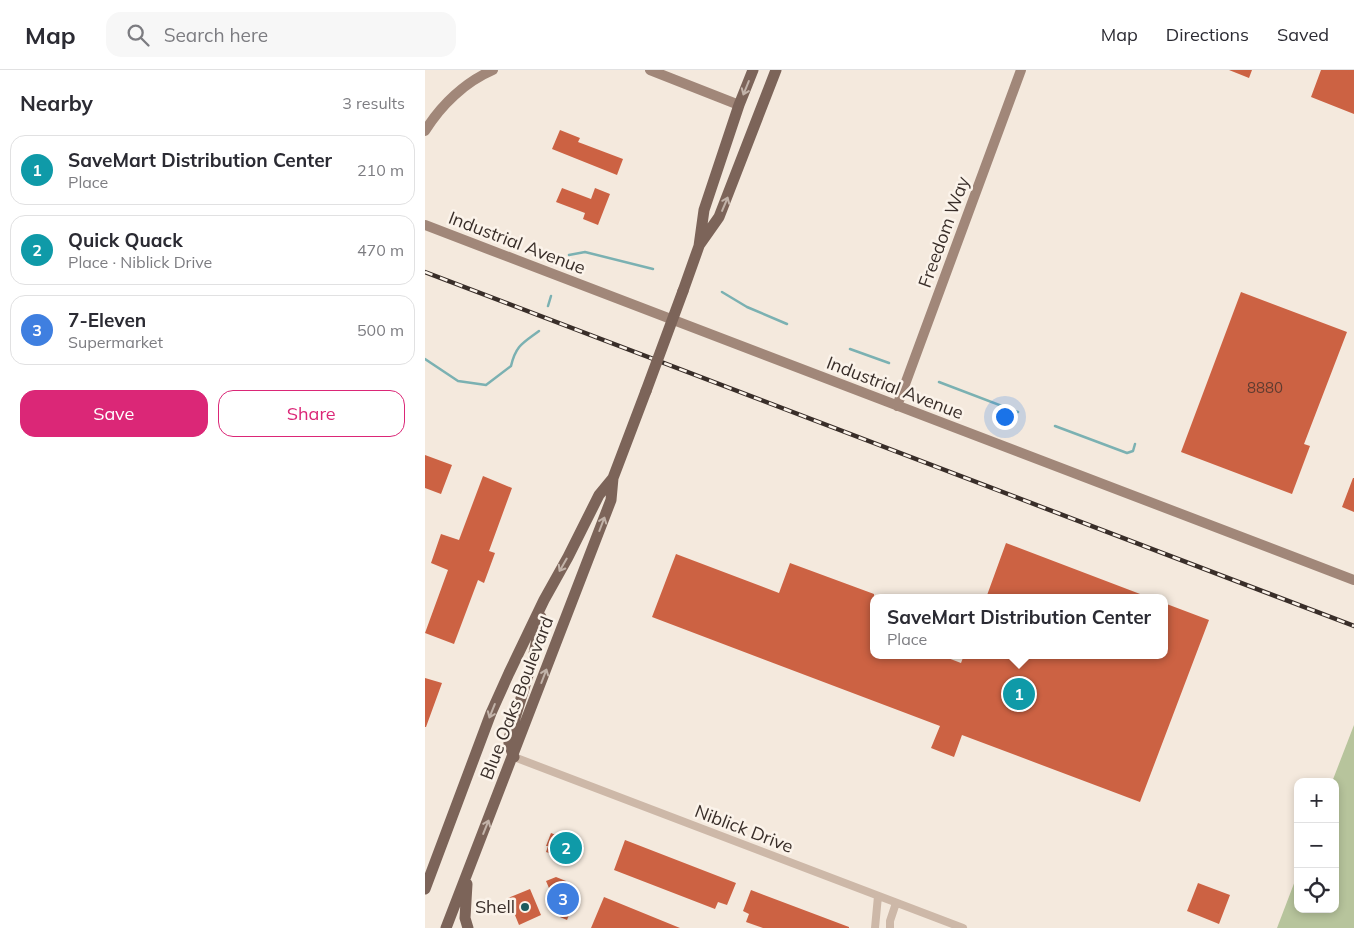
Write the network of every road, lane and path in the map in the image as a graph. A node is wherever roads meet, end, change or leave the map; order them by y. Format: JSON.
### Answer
{"nodes":[{"id":1,"x":493,"y":70,"type":"edge"},
{"id":2,"x":650,"y":70,"type":"edge"},
{"id":3,"x":753,"y":70,"type":"edge"},
{"id":4,"x":776,"y":70,"type":"edge"},
{"id":5,"x":1021,"y":70,"type":"edge"},
{"id":6,"x":739,"y":105,"type":"junction"},
{"id":7,"x":425,"y":131,"type":"edge"},
{"id":8,"x":425,"y":225,"type":"edge"},
{"id":9,"x":699,"y":246,"type":"junction"},
{"id":10,"x":897,"y":406,"type":"junction"},
{"id":11,"x":613,"y":478,"type":"junction"},
{"id":12,"x":1354,"y":580,"type":"edge"},
{"id":13,"x":544,"y":600,"type":"junction"},
{"id":14,"x":514,"y":757,"type":"junction"},
{"id":15,"x":468,"y":873,"type":"junction"},
{"id":16,"x":425,"y":889,"type":"edge"},
{"id":17,"x":878,"y":896,"type":"junction"},
{"id":18,"x":896,"y":903,"type":"junction"},
{"id":19,"x":446,"y":928,"type":"edge"},
{"id":20,"x":468,"y":928,"type":"edge"},
{"id":21,"x":875,"y":928,"type":"edge"},
{"id":22,"x":891,"y":928,"type":"edge"},
{"id":23,"x":963,"y":928,"type":"edge"}],
"edges":[{"from":1,"to":7,"type":"street"},
{"from":2,"to":6,"type":"street"},
{"from":3,"to":6,"type":"main road","name":"Blue Oaks Boulevard","one_way":true},
{"from":9,"to":4,"type":"main road","name":"Blue Oaks Boulevard","one_way":true},
{"from":5,"to":10,"type":"street","name":"Freedom Way"},
{"from":6,"to":9,"type":"main road","name":"Blue Oaks Boulevard"},
{"from":8,"to":10,"type":"street","name":"Industrial Avenue"},
{"from":9,"to":11,"type":"main road","name":"Blue Oaks Boulevard","bridge":true},
{"from":10,"to":12,"type":"street","name":"Industrial Avenue"},
{"from":11,"to":13,"type":"main road","name":"Blue Oaks Boulevard","one_way":true},
{"from":14,"to":11,"type":"main road","name":"Blue Oaks Boulevard","one_way":true},
{"from":13,"to":14,"type":"main road"},
{"from":13,"to":16,"type":"main road","name":"Blue Oaks Boulevard","one_way":true},
{"from":15,"to":14,"type":"main road","name":"Blue Oaks Boulevard","one_way":true},
{"from":14,"to":17,"type":"street","name":"Niblick Drive"},
{"from":15,"to":19,"type":"main road","name":"Blue Oaks Boulevard"},
{"from":15,"to":20,"type":"main road"},
{"from":17,"to":18,"type":"street","name":"Niblick Drive"},
{"from":17,"to":21,"type":"street"},
{"from":18,"to":22,"type":"street"},
{"from":18,"to":23,"type":"street","name":"Niblick Drive"}]}
